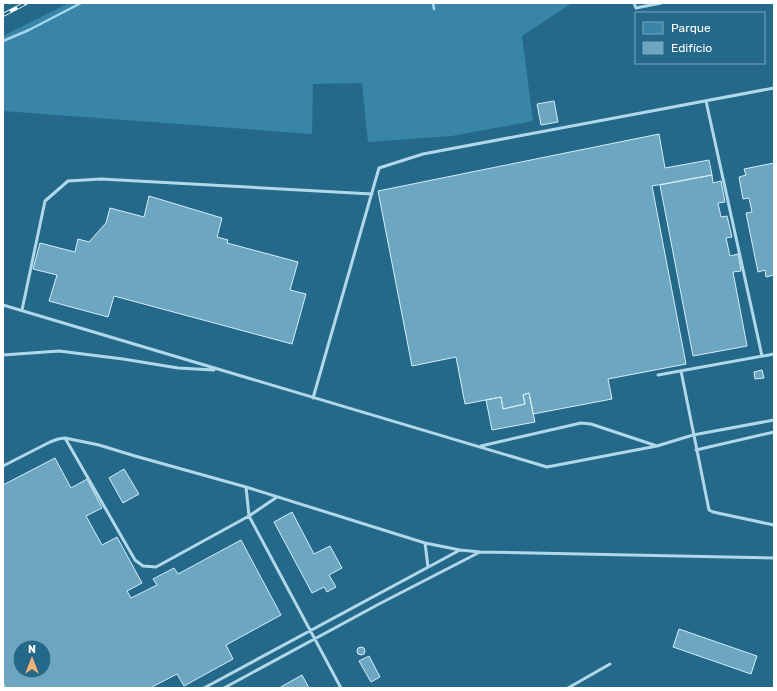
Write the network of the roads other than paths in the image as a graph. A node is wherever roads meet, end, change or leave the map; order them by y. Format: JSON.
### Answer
{"nodes":[{"id":1,"x":634,"y":3,"type":"edge"},
{"id":2,"x":661,"y":3,"type":"edge"},
{"id":3,"x":774,"y":88,"type":"edge"},
{"id":4,"x":706,"y":101,"type":"junction"},
{"id":5,"x":372,"y":194,"type":"junction"},
{"id":6,"x":3,"y":305,"type":"edge"},
{"id":7,"x":22,"y":310,"type":"junction"},
{"id":8,"x":774,"y":354,"type":"edge"},
{"id":9,"x":3,"y":356,"type":"edge"},
{"id":10,"x":762,"y":356,"type":"junction"},
{"id":11,"x":221,"y":370,"type":"junction"},
{"id":12,"x":681,"y":371,"type":"junction"},
{"id":13,"x":658,"y":375,"type":"dead end"},
{"id":14,"x":313,"y":398,"type":"junction"},
{"id":15,"x":774,"y":420,"type":"edge"},
{"id":16,"x":774,"y":432,"type":"edge"},
{"id":17,"x":693,"y":435,"type":"junction"},
{"id":18,"x":65,"y":438,"type":"junction"},
{"id":19,"x":657,"y":446,"type":"junction"},
{"id":20,"x":479,"y":447,"type":"junction"},
{"id":21,"x":696,"y":450,"type":"junction"},
{"id":22,"x":3,"y":466,"type":"edge"},
{"id":23,"x":246,"y":487,"type":"junction"},
{"id":24,"x":277,"y":497,"type":"junction"},
{"id":25,"x":249,"y":516,"type":"junction"},
{"id":26,"x":774,"y":525,"type":"edge"},
{"id":27,"x":426,"y":542,"type":"junction"},
{"id":28,"x":460,"y":550,"type":"junction"},
{"id":29,"x":480,"y":552,"type":"junction"},
{"id":30,"x":774,"y":558,"type":"edge"},
{"id":31,"x":428,"y":567,"type":"junction"},
{"id":32,"x":374,"y":596,"type":"junction"},
{"id":33,"x":379,"y":604,"type":"junction"},
{"id":34,"x":310,"y":631,"type":"junction"},
{"id":35,"x":315,"y":638,"type":"junction"},
{"id":36,"x":610,"y":664,"type":"dead end"},
{"id":37,"x":204,"y":688,"type":"edge"},
{"id":38,"x":224,"y":688,"type":"edge"},
{"id":39,"x":341,"y":688,"type":"edge"},
{"id":40,"x":568,"y":688,"type":"edge"}],
"edges":[{"from":1,"to":2,"type":"lane"},
{"from":3,"to":4,"type":"lane"},
{"from":4,"to":5,"type":"lane"},
{"from":4,"to":10,"type":"lane"},
{"from":5,"to":7,"type":"lane"},
{"from":5,"to":14,"type":"lane"},
{"from":6,"to":7,"type":"lane"},
{"from":7,"to":11,"type":"lane"},
{"from":8,"to":10,"type":"lane"},
{"from":9,"to":11,"type":"lane"},
{"from":10,"to":12,"type":"lane"},
{"from":11,"to":14,"type":"lane"},
{"from":12,"to":13,"type":"lane"},
{"from":12,"to":17,"type":"lane"},
{"from":14,"to":20,"type":"lane"},
{"from":15,"to":17,"type":"lane"},
{"from":16,"to":21,"type":"lane"},
{"from":17,"to":19,"type":"lane"},
{"from":17,"to":21,"type":"lane"},
{"from":18,"to":22,"type":"lane"},
{"from":18,"to":23,"type":"lane"},
{"from":18,"to":25,"type":"lane"},
{"from":19,"to":20,"type":"lane"},
{"from":19,"to":20,"type":"lane"},
{"from":21,"to":26,"type":"lane"},
{"from":23,"to":24,"type":"lane"},
{"from":23,"to":25,"type":"lane"},
{"from":24,"to":25,"type":"lane"},
{"from":24,"to":27,"type":"lane"},
{"from":25,"to":34,"type":"lane"},
{"from":27,"to":28,"type":"lane"},
{"from":27,"to":31,"type":"lane"},
{"from":28,"to":29,"type":"lane"},
{"from":28,"to":31,"type":"lane"},
{"from":29,"to":30,"type":"lane"},
{"from":29,"to":33,"type":"lane"},
{"from":31,"to":32,"type":"lane"},
{"from":32,"to":33,"type":"lane"},
{"from":32,"to":34,"type":"lane"},
{"from":33,"to":35,"type":"lane"},
{"from":34,"to":35,"type":"lane"},
{"from":34,"to":37,"type":"lane"},
{"from":35,"to":38,"type":"lane"},
{"from":35,"to":39,"type":"lane"},
{"from":36,"to":40,"type":"lane"}]}
